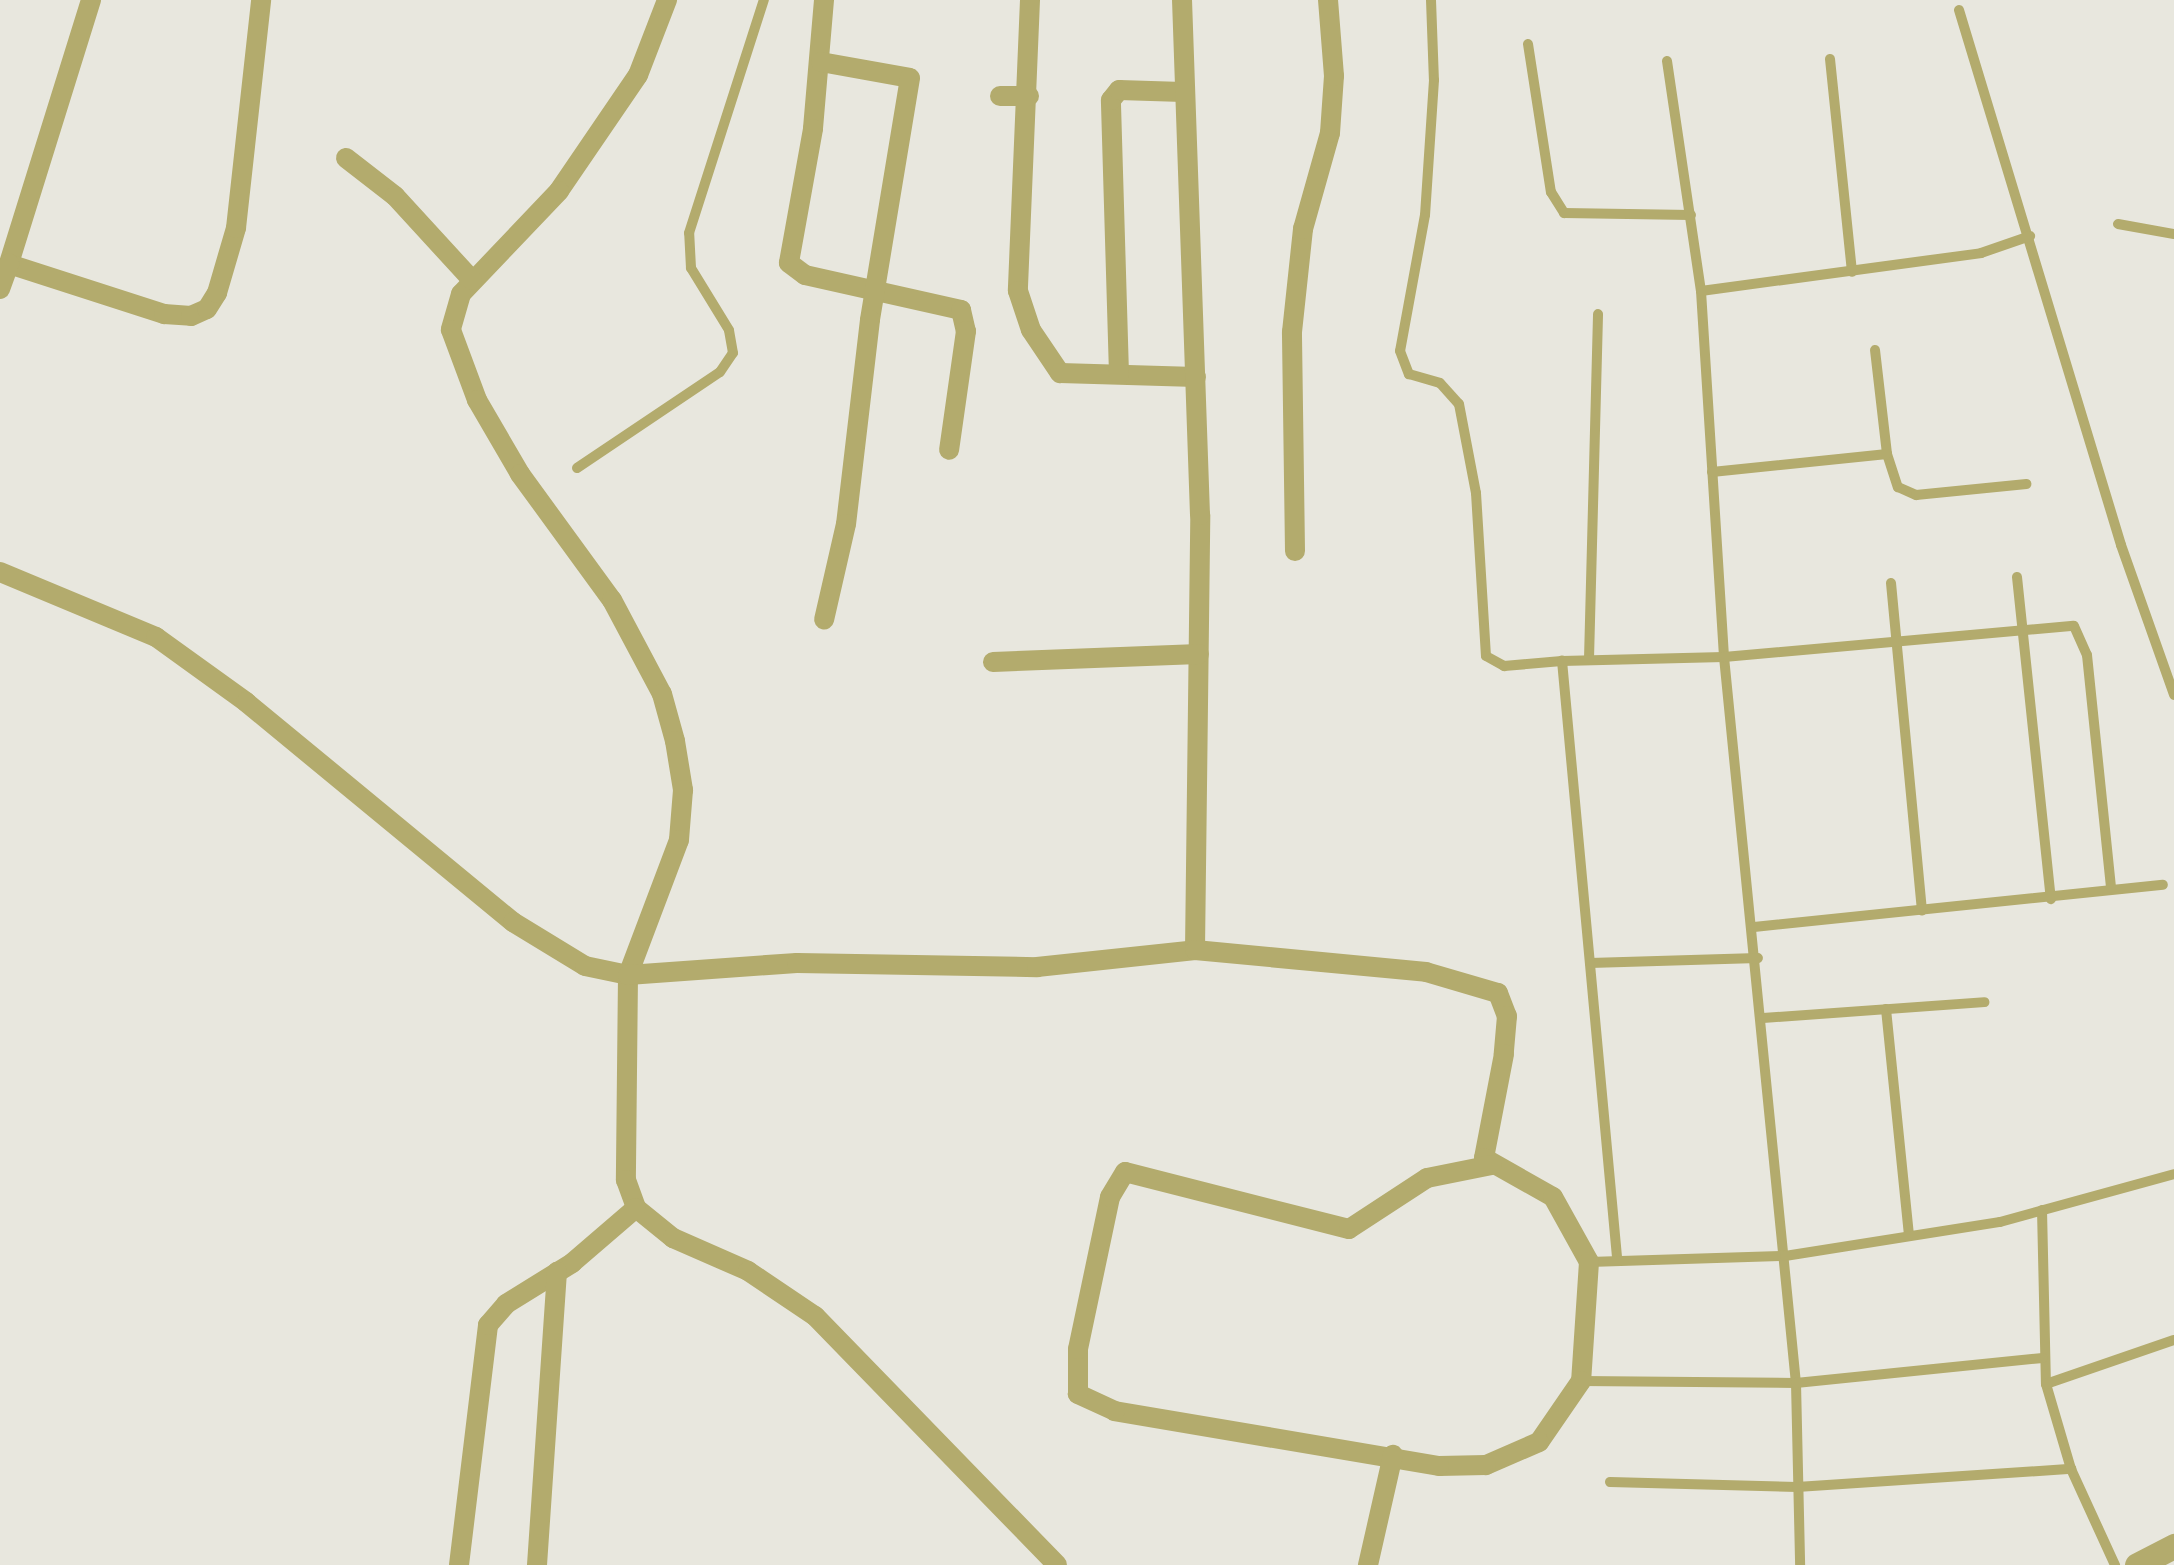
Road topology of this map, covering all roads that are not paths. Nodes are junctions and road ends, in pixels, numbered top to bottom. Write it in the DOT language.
graph roads {
  1 [pos="91,0"];
  2 [pos="261,0"];
  3 [pos="667,0"];
  4 [pos="764,0"];
  5 [pos="824,0"];
  6 [pos="1030,0"];
  7 [pos="1182,0"];
  8 [pos="1328,0"];
  9 [pos="1431,0"];
  10 [pos="1959,10"];
  11 [pos="1528,44"];
  12 [pos="1830,59"];
  13 [pos="1667,61"];
  14 [pos="821,62"];
  15 [pos="1183,92"];
  16 [pos="1000,96"];
  17 [pos="1029,96"];
  18 [pos="346,158"];
  19 [pos="1691,215"];
  20 [pos="2118,224"];
  21 [pos="2174,234"];
  22 [pos="2030,236"];
  23 [pos="8,264"];
  24 [pos="1852,272"];
  25 [pos="472,280"];
  26 [pos="0,289"];
  27 [pos="1701,292"];
  28 [pos="879,293"];
  29 [pos="1598,314"];
  30 [pos="1874,350"];
  31 [pos="1119,374"];
  32 [pos="1196,377"];
  33 [pos="949,450"];
  34 [pos="1886,454"];
  35 [pos="577,468"];
  36 [pos="1712,472"];
  37 [pos="2026,484"];
  38 [pos="1295,551"];
  39 [pos="0,572"];
  40 [pos="2017,577"];
  41 [pos="1891,583"];
  42 [pos="824,620"];
  43 [pos="2022,627"];
  44 [pos="1898,640"];
  45 [pos="1199,654"];
  46 [pos="1724,657"];
  47 [pos="1589,659"];
  48 [pos="1562,661"];
  49 [pos="993,662"];
  50 [pos="2174,695"];
  51 [pos="2162,885"];
  52 [pos="2110,888"];
  53 [pos="2050,899"];
  54 [pos="1922,911"];
  55 [pos="1754,927"];
  56 [pos="1195,950"];
  57 [pos="1758,958"];
  58 [pos="1590,963"];
  59 [pos="628,975"];
  60 [pos="1984,1002"];
  61 [pos="1886,1009"];
  62 [pos="1763,1018"];
  63 [pos="1492,1166"];
  64 [pos="2174,1174"];
  65 [pos="636,1208"];
  66 [pos="2042,1210"];
  67 [pos="1909,1236"];
  68 [pos="1785,1256"];
  69 [pos="1617,1258"];
  70 [pos="1589,1262"];
  71 [pos="557,1272"];
  72 [pos="2174,1340"];
  73 [pos="2043,1358"];
  74 [pos="1581,1381"];
  75 [pos="1796,1383"];
  76 [pos="2046,1384"];
  77 [pos="1393,1455"];
  78 [pos="2071,1469"];
  79 [pos="1610,1482"];
  80 [pos="1796,1487"];
  81 [pos="2174,1546"];
  82 [pos="459,1565"];
  83 [pos="538,1565"];
  84 [pos="1057,1565"];
  85 [pos="1368,1565"];
  86 [pos="1800,1565"];
  87 [pos="2116,1565"];
  88 [pos="2137,1565"];
  1 -- 23 [label="street"];
  2 -- 23 [label="street"];
  3 -- 25 [label="street"];
  4 -- 35 [label="lane"];
  5 -- 14 [label="street"];
  6 -- 17 [label="street"];
  7 -- 15 [label="street"];
  8 -- 38 [label="street"];
  9 -- 48 [label="lane"];
  10 -- 22 [label="lane"];
  11 -- 19 [label="lane"];
  12 -- 24 [label="lane"];
  13 -- 19 [label="lane"];
  14 -- 28 [label="street"];
  14 -- 28 [label="street"];
  15 -- 31 [label="street"];
  15 -- 32 [label="street"];
  16 -- 17 [label="street"];
  17 -- 31 [label="street"];
  18 -- 25 [label="street"];
  19 -- 27 [label="lane"];
  20 -- 21 [label="lane"];
  22 -- 24 [label="lane"];
  22 -- 50 [label="lane"];
  23 -- 26 [label="street"];
  24 -- 27 [label="lane"];
  25 -- 59 [label="street"];
  27 -- 36 [label="lane"];
  28 -- 33 [label="street"];
  28 -- 42 [label="street"];
  29 -- 47 [label="lane"];
  30 -- 34 [label="lane"];
  31 -- 32 [label="street"];
  32 -- 45 [label="street"];
  34 -- 36 [label="lane"];
  34 -- 37 [label="lane"];
  36 -- 46 [label="lane"];
  39 -- 59 [label="street"];
  40 -- 43 [label="lane"];
  41 -- 44 [label="lane"];
  43 -- 44 [label="lane"];
  43 -- 52 [label="lane"];
  43 -- 53 [label="lane"];
  44 -- 46 [label="lane"];
  44 -- 54 [label="lane"];
  45 -- 49 [label="street"];
  45 -- 56 [label="street"];
  46 -- 47 [label="lane"];
  46 -- 55 [label="lane"];
  47 -- 48 [label="lane"];
  48 -- 58 [label="lane"];
  51 -- 52 [label="lane"];
  52 -- 53 [label="lane"];
  53 -- 54 [label="lane"];
  54 -- 55 [label="lane"];
  55 -- 57 [label="lane"];
  56 -- 59 [label="street"];
  56 -- 63 [label="street"];
  57 -- 58 [label="lane"];
  57 -- 62 [label="lane"];
  58 -- 69 [label="lane"];
  59 -- 65 [label="street"];
  60 -- 61 [label="lane"];
  61 -- 62 [label="lane"];
  61 -- 67 [label="lane"];
  62 -- 68 [label="lane"];
  63 -- 70 [label="street"];
  63 -- 77 [label="street"];
  64 -- 66 [label="lane"];
  65 -- 71 [label="street"];
  65 -- 84 [label="street"];
  66 -- 67 [label="lane"];
  66 -- 73 [label="lane"];
  67 -- 68 [label="lane"];
  68 -- 69 [label="lane"];
  68 -- 75 [label="lane"];
  69 -- 70 [label="lane"];
  70 -- 74 [label="street"];
  71 -- 82 [label="street"];
  71 -- 83 [label="street"];
  72 -- 76 [label="lane"];
  73 -- 75 [label="lane"];
  73 -- 76 [label="lane"];
  74 -- 75 [label="lane"];
  74 -- 77 [label="street"];
  75 -- 80 [label="lane"];
  76 -- 78 [label="lane"];
  77 -- 85 [label="street"];
  78 -- 80 [label="lane"];
  78 -- 87 [label="lane"];
  79 -- 80 [label="lane"];
  80 -- 86 [label="lane"];
  81 -- 88 [label="street"];
}
